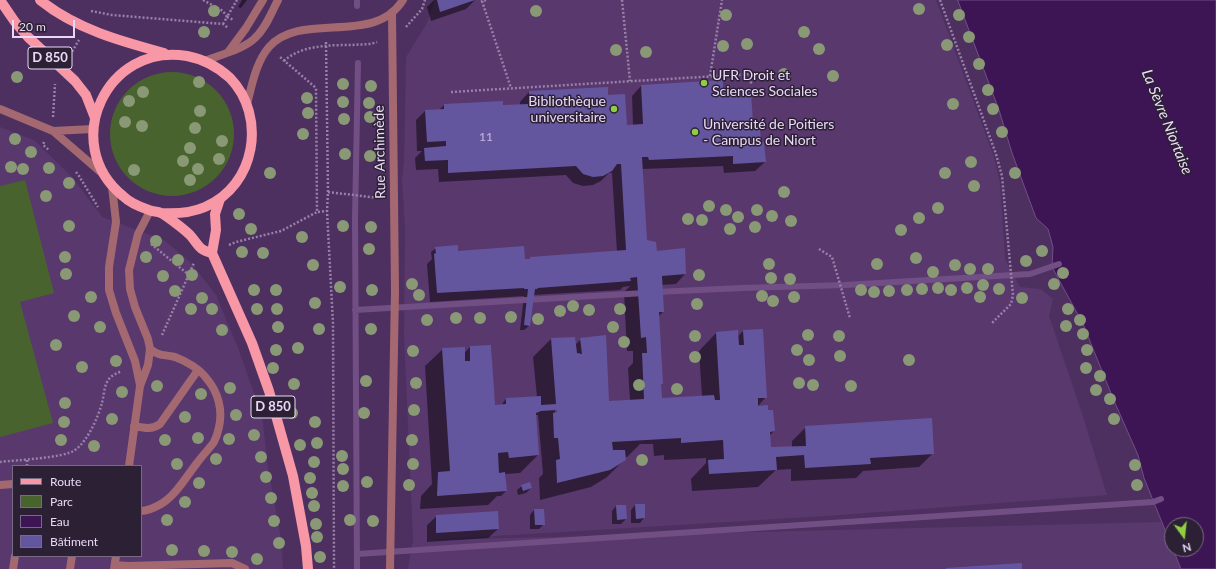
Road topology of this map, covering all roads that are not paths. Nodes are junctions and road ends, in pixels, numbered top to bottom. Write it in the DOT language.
graph roads {
  1 [pos="0,0"];
  2 [pos="40,0"];
  3 [pos="263,0"];
  4 [pos="278,0"];
  5 [pos="403,0"];
  6 [pos="392,13"];
  7 [pos="229,51"];
  8 [pos="168,54"];
  9 [pos="204,61"];
  10 [pos="247,104"];
  11 [pos="0,109"];
  12 [pos="94,118"];
  13 [pos="93,129"];
  14 [pos="53,131"];
  15 [pos="104,175"];
  16 [pos="112,186"];
  17 [pos="220,199"];
  18 [pos="150,211"];
  19 [pos="161,213"];
  20 [pos="212,253"];
  21 [pos="150,349"];
  22 [pos="198,370"];
  23 [pos="140,386"];
  24 [pos="134,426"];
  25 [pos="129,465"];
  26 [pos="12,484"];
  27 [pos="0,485"];
  28 [pos="142,511"];
  29 [pos="15,557"];
  30 [pos="72,557"];
  31 [pos="116,557"];
  32 [pos="115,567"];
  33 [pos="13,569"];
  34 [pos="70,569"];
  35 [pos="245,569"];
  36 [pos="308,569"];
  37 [pos="390,569"];
  1 -- 12 [label="main road, D 850"];
  2 -- 8 [label="main road"];
  3 -- 7 [label="street"];
  4 -- 7 [label="street"];
  5 -- 6 [label="street"];
  6 -- 10 [label="street"];
  6 -- 37 [label="street, Rue Archimède"];
  7 -- 9 [label="street"];
  8 -- 9 [label="main road"];
  8 -- 12 [label="main road"];
  9 -- 10 [label="main road"];
  10 -- 17 [label="main road"];
  11 -- 14 [label="street"];
  12 -- 13 [label="main road"];
  13 -- 14 [label="street"];
  13 -- 15 [label="main road"];
  14 -- 15 [label="street"];
  15 -- 16 [label="main road"];
  16 -- 18 [label="main road"];
  16 -- 23 [label="street"];
  17 -- 19 [label="main road"];
  17 -- 20 [label="main road"];
  18 -- 19 [label="main road"];
  18 -- 21 [label="street"];
  19 -- 20 [label="main road"];
  20 -- 36 [label="main road, D 850"];
  21 -- 22 [label="street"];
  21 -- 23 [label="street"];
  22 -- 24 [label="street"];
  22 -- 28 [label="street"];
  23 -- 24 [label="street"];
  24 -- 25 [label="street"];
  26 -- 27 [label="street"];
  29 -- 33 [label="street"];
  30 -- 34 [label="street"];
  31 -- 32 [label="street"];
  32 -- 35 [label="street"];
}
